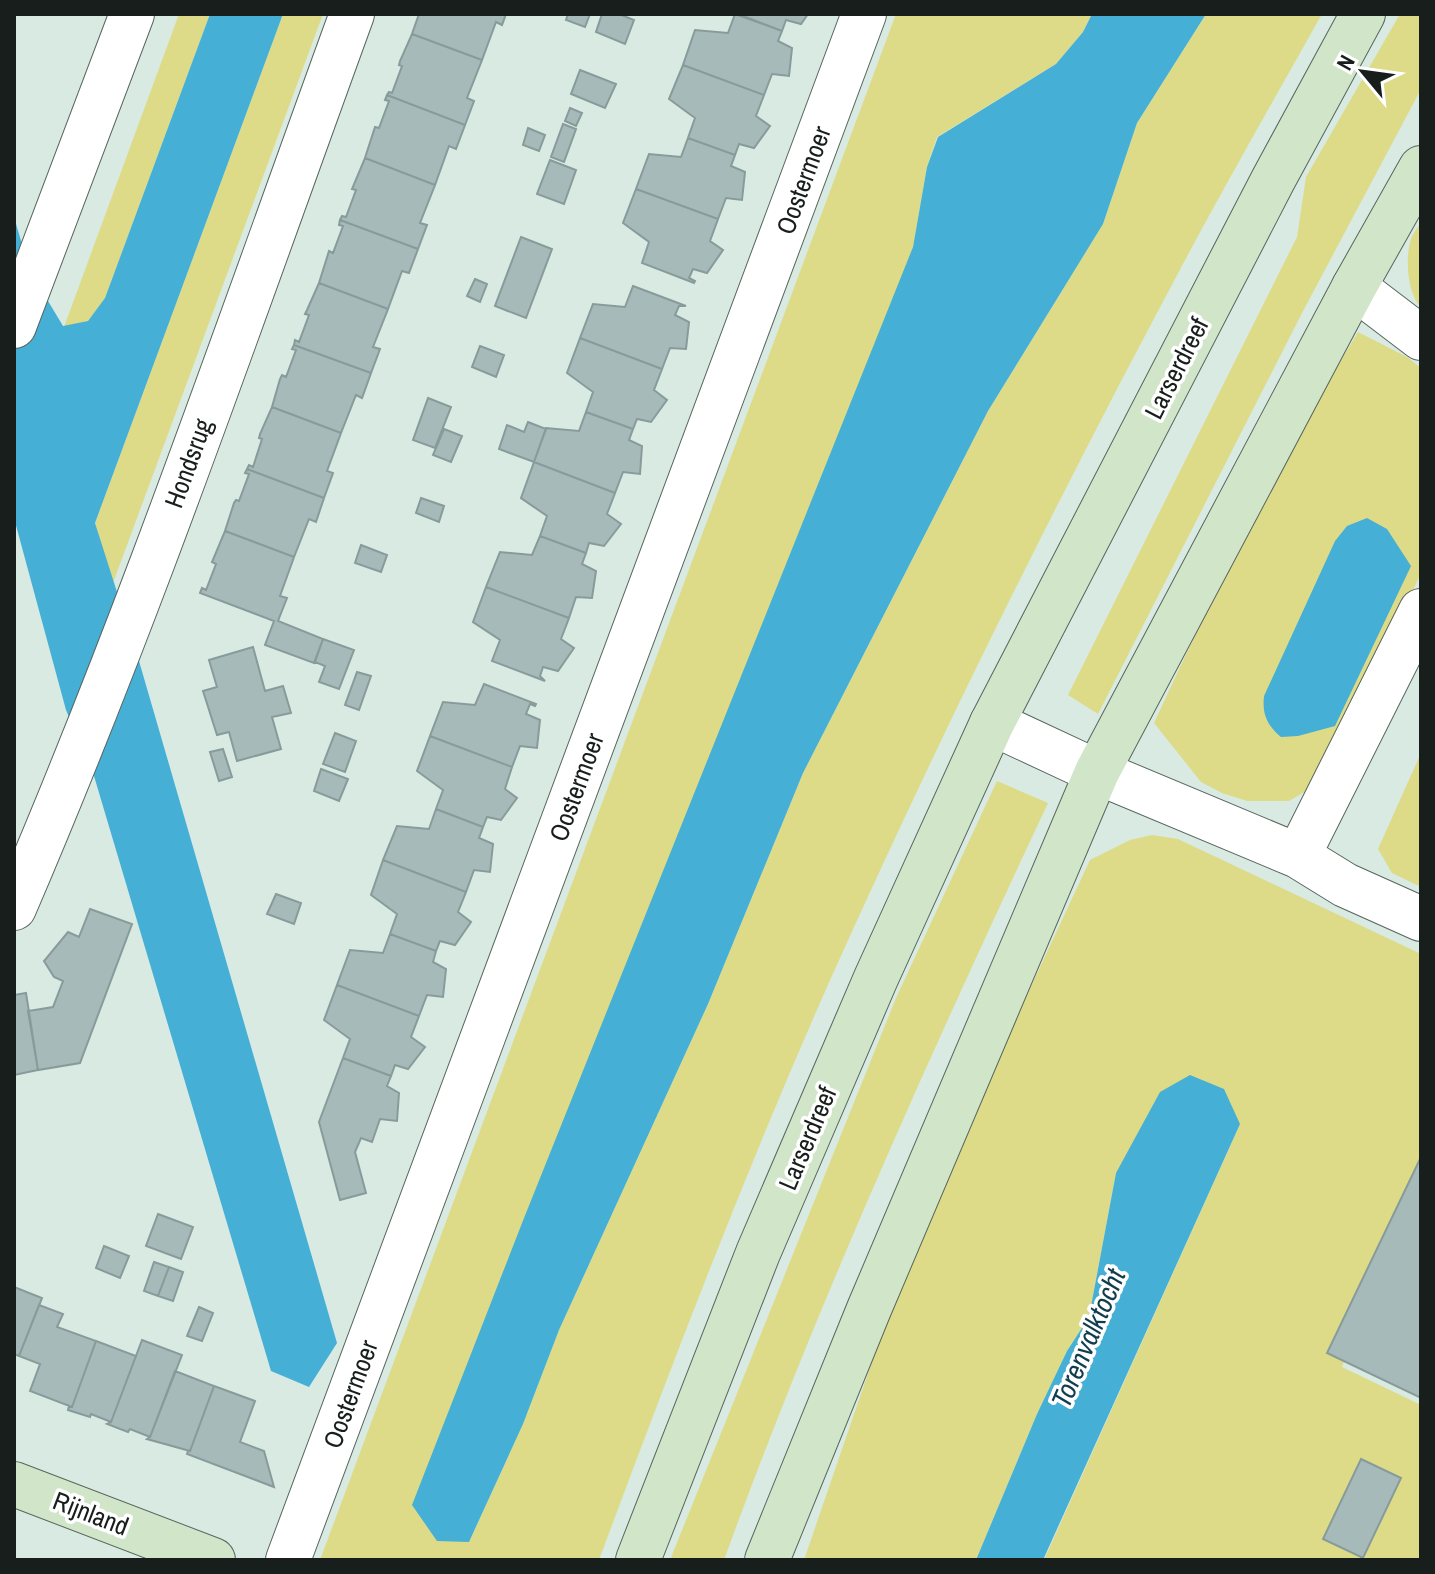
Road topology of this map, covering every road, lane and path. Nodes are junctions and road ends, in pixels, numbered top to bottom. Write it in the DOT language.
graph roads {
  1 [pos="132,14"];
  2 [pos="352,14"];
  3 [pos="864,14"];
  4 [pos="1363,14"];
  5 [pos="1421,168"];
  6 [pos="1354,287"];
  7 [pos="14,326"];
  8 [pos="1421,338"];
  9 [pos="1421,611"];
  10 [pos="992,723"];
  11 [pos="1097,772"];
  12 [pos="1298,856"];
  13 [pos="14,908"];
  14 [pos="1421,919"];
  15 [pos="14,1484"];
  16 [pos="213,1560"];
  17 [pos="288,1560"];
  18 [pos="638,1560"];
  19 [pos="767,1560"];
  1 -- 7 [label="street"];
  2 -- 13 [label="street, Hondsrug"];
  3 -- 17 [label="street, Oostermoer"];
  4 -- 10 [label="main road, Larserdreef"];
  5 -- 6 [label="main road"];
  6 -- 8 [label="street"];
  6 -- 11 [label="main road"];
  9 -- 12 [label="street"];
  10 -- 11 [label="street"];
  10 -- 18 [label="main road, Larserdreef"];
  11 -- 12 [label="street"];
  11 -- 19 [label="main road"];
  12 -- 14 [label="street"];
  15 -- 16 [label="main road, Rijnland"];
}
